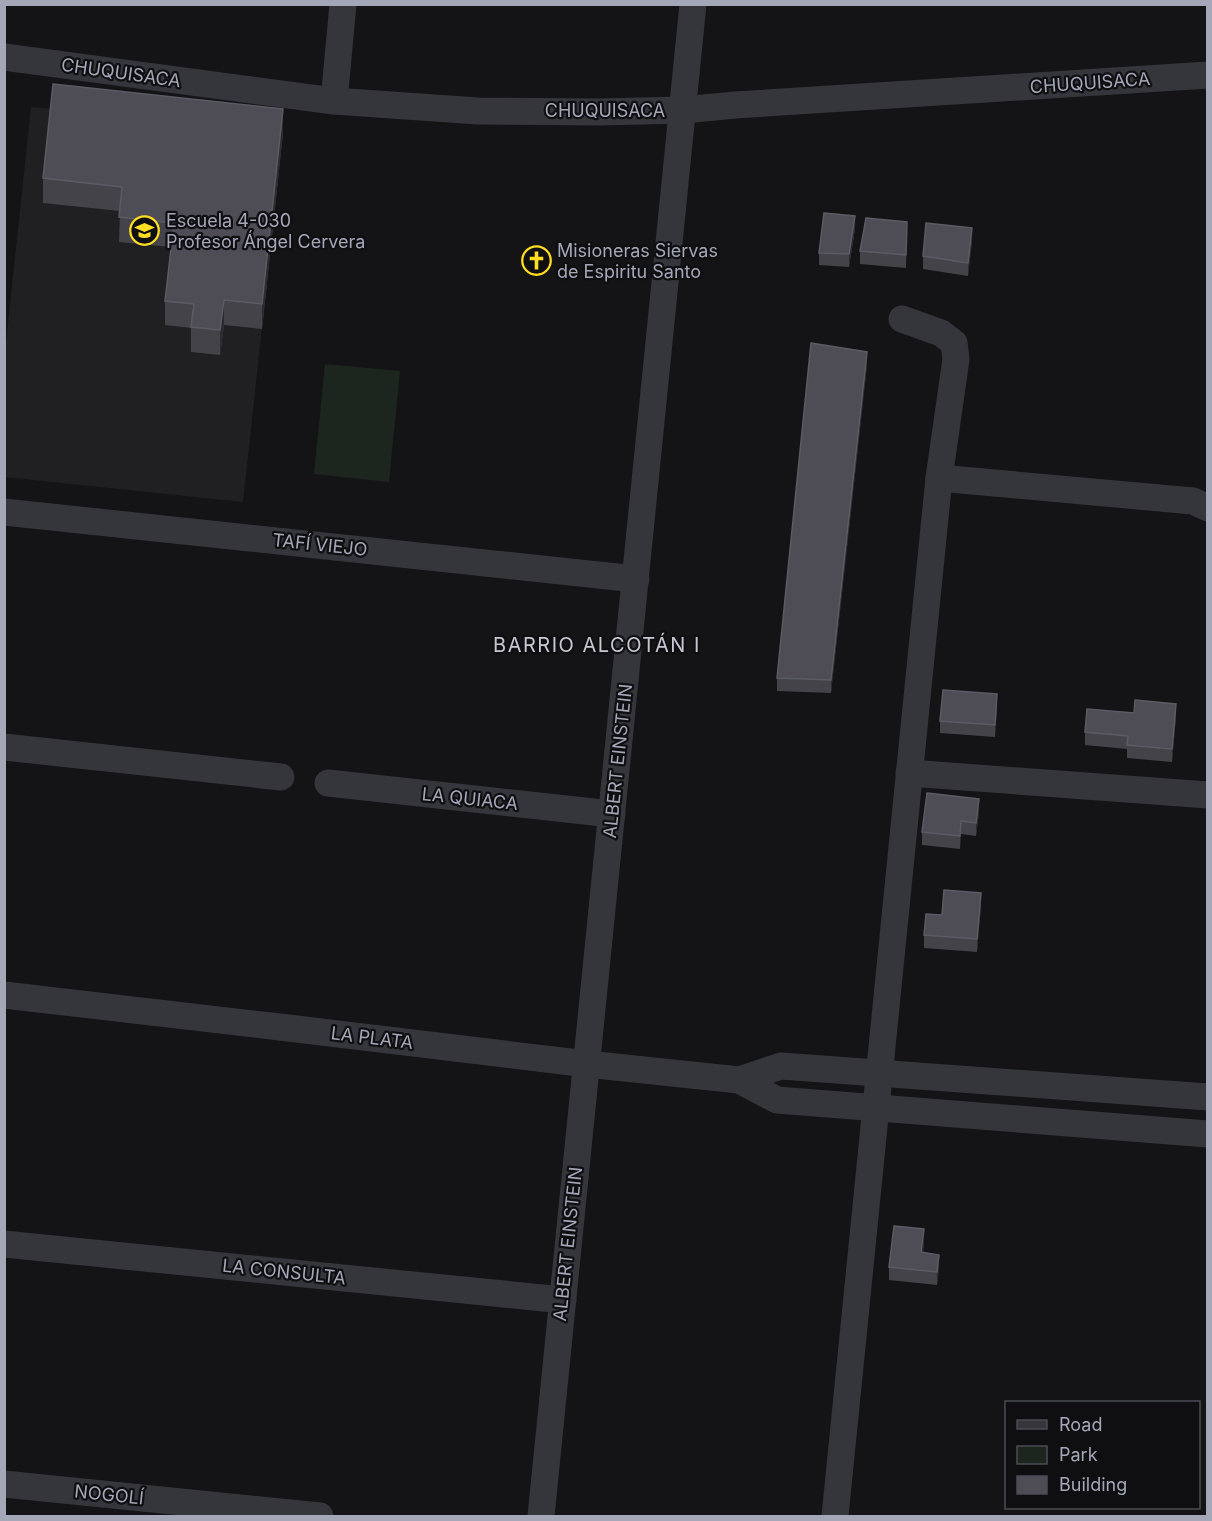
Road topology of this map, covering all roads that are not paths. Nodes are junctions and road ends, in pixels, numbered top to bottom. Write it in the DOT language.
graph roads {
  1 [pos="343,4"];
  2 [pos="693,4"];
  3 [pos="4,57"];
  4 [pos="1208,75"];
  5 [pos="334,101"];
  6 [pos="683,110"];
  7 [pos="902,319"];
  8 [pos="939,478"];
  9 [pos="1208,508"];
  10 [pos="4,512"];
  11 [pos="636,579"];
  12 [pos="4,747"];
  13 [pos="909,773"];
  14 [pos="281,777"];
  15 [pos="328,783"];
  16 [pos="1208,795"];
  17 [pos="612,814"];
  18 [pos="4,995"];
  19 [pos="587,1064"];
  20 [pos="879,1073"];
  21 [pos="739,1080"];
  22 [pos="1208,1096"];
  23 [pos="876,1108"];
  24 [pos="1208,1134"];
  25 [pos="4,1244"];
  26 [pos="562,1300"];
  27 [pos="4,1484"];
  28 [pos="320,1516"];
  29 [pos="541,1516"];
  30 [pos="835,1516"];
  1 -- 5 [label="street"];
  2 -- 6 [label="street, ALBERT EINSTEIN"];
  3 -- 5 [label="street, CHUQUISACA"];
  4 -- 6 [label="street, CHUQUISACA"];
  5 -- 6 [label="street, CHUQUISACA"];
  6 -- 11 [label="street, ALBERT EINSTEIN"];
  7 -- 8 [label="street"];
  8 -- 9 [label="street"];
  8 -- 13 [label="street"];
  10 -- 11 [label="street, TAFÍ VIEJO"];
  11 -- 17 [label="street, ALBERT EINSTEIN"];
  12 -- 14 [label="street"];
  13 -- 16 [label="street"];
  13 -- 20 [label="street"];
  15 -- 17 [label="street, LA QUIACA"];
  17 -- 19 [label="street, ALBERT EINSTEIN"];
  18 -- 19 [label="street, LA PLATA"];
  19 -- 21 [label="street, LA PLATA"];
  19 -- 26 [label="street, ALBERT EINSTEIN"];
  20 -- 21 [label="street"];
  20 -- 22 [label="street"];
  20 -- 23 [label="street"];
  21 -- 23 [label="street"];
  23 -- 24 [label="street"];
  23 -- 30 [label="street"];
  25 -- 26 [label="street, LA CONSULTA"];
  26 -- 29 [label="street, ALBERT EINSTEIN"];
  27 -- 28 [label="street, NOGOLÍ"];
}
